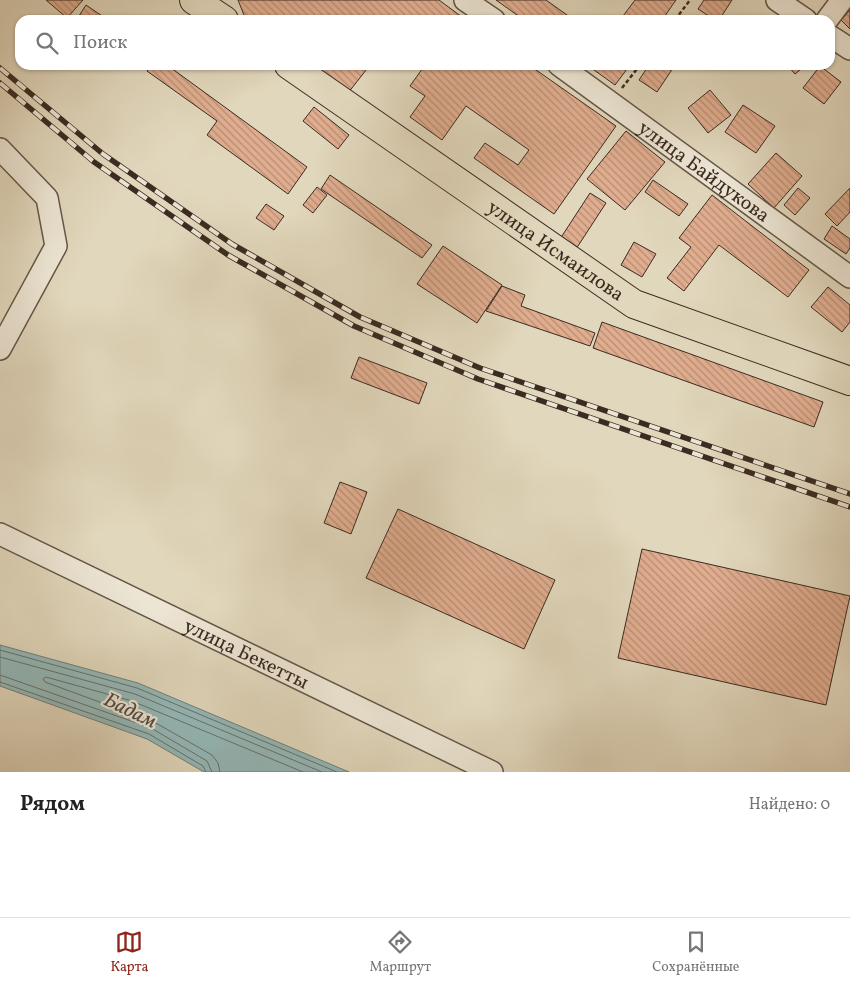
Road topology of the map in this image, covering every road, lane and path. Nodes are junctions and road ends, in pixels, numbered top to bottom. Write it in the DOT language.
graph roads {
  1 [pos="465,0"];
  2 [pos="690,0"];
  3 [pos="777,0"];
  4 [pos="842,0"];
  5 [pos="487,15"];
  6 [pos="679,15"];
  7 [pos="799,15"];
  8 [pos="831,15"];
  9 [pos="835,39"];
  10 [pos="850,49"];
  11 [pos="296,70"];
  12 [pos="566,70"];
  13 [pos="636,70"];
  14 [pos="611,101"];
  15 [pos="0,149"];
  16 [pos="850,277"];
  17 [pos="0,350"];
  18 [pos="850,381"];
  19 [pos="0,534"];
  20 [pos="492,772"];
  1 -- 5 [label="street"];
  2 -- 6 [label="path"];
  3 -- 7 [label="street"];
  4 -- 8 [label="street"];
  9 -- 10 [label="street"];
  11 -- 18 [label="main road, улица Исмаилова"];
  12 -- 14 [label="street, улица Байдукова"];
  13 -- 14 [label="path"];
  14 -- 16 [label="street, улица Байдукова"];
  15 -- 17 [label="street"];
  19 -- 20 [label="street, улица Бекетты"];
}
